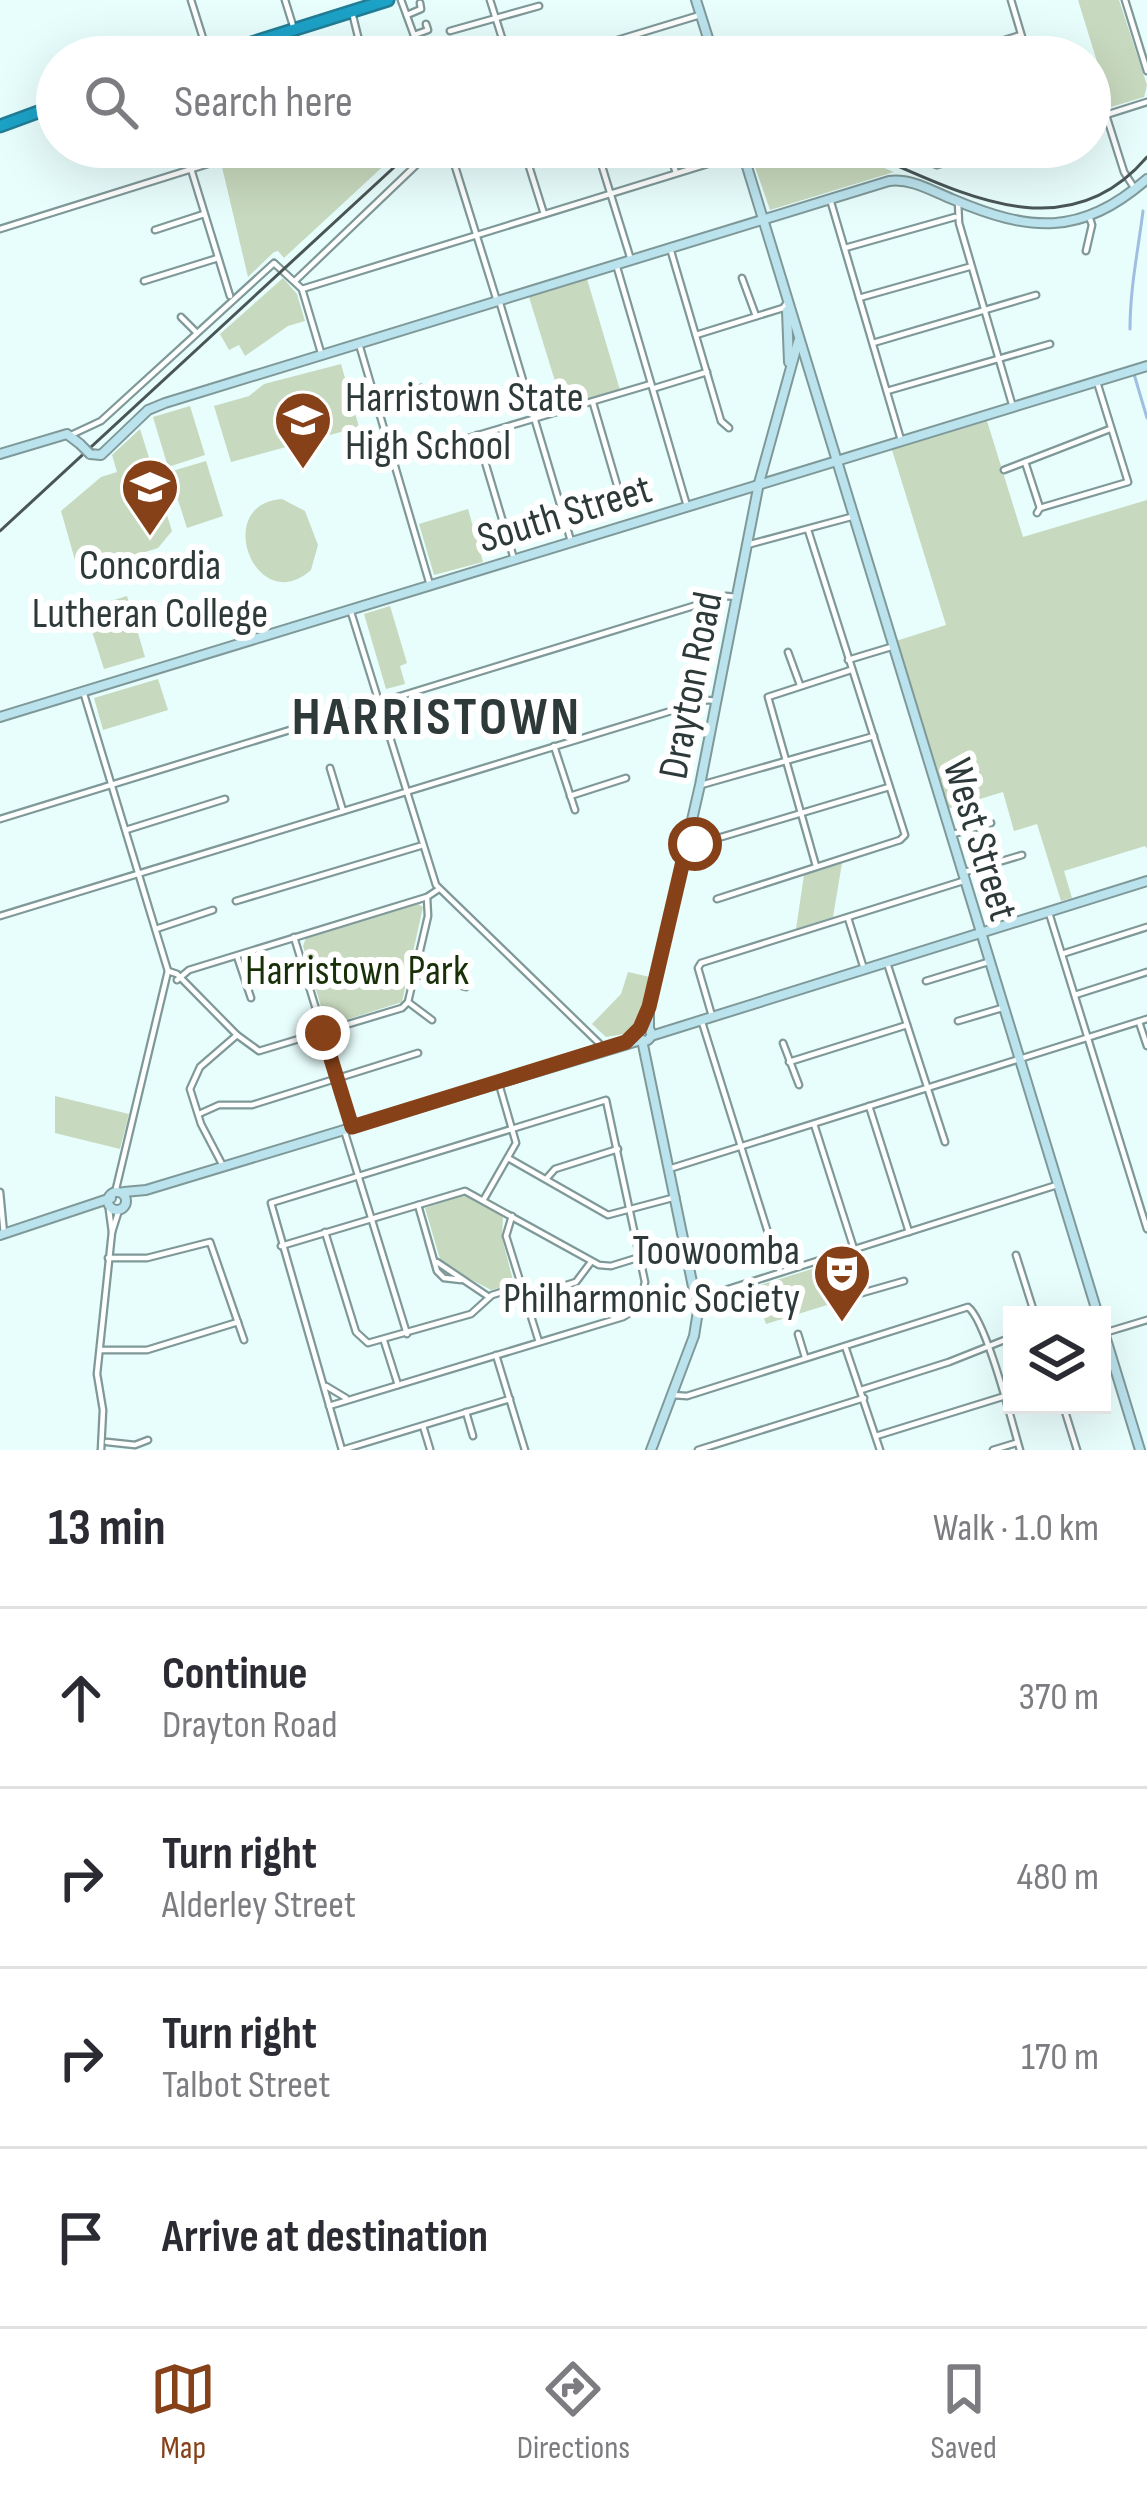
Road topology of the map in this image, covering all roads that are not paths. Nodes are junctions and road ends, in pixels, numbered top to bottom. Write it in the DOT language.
graph roads {
  1 [pos="201,0"];
  2 [pos="285,0"];
  3 [pos="368,0"];
  4 [pos="388,0"];
  5 [pos="401,0"];
  6 [pos="490,0"];
  7 [pos="696,0"];
  8 [pos="1011,0"];
  9 [pos="1125,0"];
  10 [pos="191,1"];
  11 [pos="420,3"];
  12 [pos="539,6"];
  13 [pos="352,11"];
  14 [pos="407,15"];
  15 [pos="700,15"];
  16 [pos="495,17"];
  17 [pos="426,24"];
  18 [pos="294,27"];
  19 [pos="450,32"];
  20 [pos="414,34"];
  21 [pos="1022,35"];
  22 [pos="201,36"];
  23 [pos="270,36"];
  24 [pos="358,36"];
  25 [pos="501,36"];
  26 [pos="631,36"];
  27 [pos="707,36"];
  28 [pos="1019,36"];
  29 [pos="1147,71"];
  30 [pos="1146,103"];
  31 [pos="36,109"];
  32 [pos="1111,114"];
  33 [pos="0,122"];
  34 [pos="1111,131"];
  35 [pos="197,168"];
  36 [pos="413,168"];
  37 [pos="455,168"];
  38 [pos="530,168"];
  39 [pos="602,168"];
  40 [pos="674,168"];
  41 [pos="690,168"];
  42 [pos="748,168"];
  43 [pos="191,170"];
  44 [pos="676,173"];
  45 [pos="1147,178"];
  46 [pos="1135,189"];
  47 [pos="610,194"];
  48 [pos="830,199"];
  49 [pos="958,202"];
  50 [pos="205,214"];
  51 [pos="544,214"];
  52 [pos="957,216"];
  53 [pos="1089,216"];
  54 [pos="764,219"];
  55 [pos="0,229"];
  56 [pos="154,230"];
  57 [pos="476,235"];
  58 [pos="670,248"];
  59 [pos="845,248"];
  60 [pos="1086,251"];
  61 [pos="218,258"];
  62 [pos="631,260"];
  63 [pos="616,264"];
  64 [pos="971,266"];
  65 [pos="742,278"];
  66 [pos="296,280"];
  67 [pos="144,281"];
  68 [pos="302,290"];
  69 [pos="1036,296"];
  70 [pos="860,298"];
  71 [pos="231,299"];
  72 [pos="498,301"];
  73 [pos="787,310"];
  74 [pos="985,311"];
  75 [pos="756,316"];
  76 [pos="181,317"];
  77 [pos="196,332"];
  78 [pos="696,335"];
  79 [pos="873,343"];
  80 [pos="359,344"];
  81 [pos="1050,344"];
  82 [pos="797,349"];
  83 [pos="322,356"];
  84 [pos="999,358"];
  85 [pos="1138,370"];
  86 [pos="706,372"];
  87 [pos="787,375"];
  88 [pos="811,380"];
  89 [pos="1097,382"];
  90 [pos="652,387"];
  91 [pos="421,388"];
  92 [pos="887,391"];
  93 [pos="376,402"];
  94 [pos="592,403"];
  95 [pos="1013,407"];
  96 [pos="535,421"];
  97 [pos="729,428"];
  98 [pos="1111,428"];
  99 [pos="71,435"];
  100 [pos="477,435"];
  101 [pos="901,440"];
  102 [pos="0,454"];
  103 [pos="394,460"];
  104 [pos="834,461"];
  105 [pos="1025,462"];
  106 [pos="1004,470"];
  107 [pos="759,483"];
  108 [pos="617,485"];
  109 [pos="687,506"];
  110 [pos="852,516"];
  111 [pos="808,530"];
  112 [pos="571,541"];
  113 [pos="747,545"];
  114 [pos="514,559"];
  115 [pos="430,585"];
  116 [pos="737,597"];
  117 [pos="350,609"];
  118 [pos="891,646"];
  119 [pos="788,652"];
  120 [pos="848,660"];
  121 [pos="851,670"];
  122 [pos="800,685"];
  123 [pos="83,692"];
  124 [pos="717,701"];
  125 [pos="379,703"];
  126 [pos="0,717"];
  127 [pos="874,736"];
  128 [pos="554,746"];
  129 [pos="785,762"];
  130 [pos="330,769"];
  131 [pos="626,778"];
  132 [pos="112,785"];
  133 [pos="700,785"];
  134 [pos="889,787"];
  135 [pos="406,792"];
  136 [pos="570,796"];
  137 [pos="225,800"];
  138 [pos="343,811"];
  139 [pos="574,811"];
  140 [pos="800,812"];
  141 [pos="0,819"];
  142 [pos="991,823"];
  143 [pos="125,830"];
  144 [pos="949,836"];
  145 [pos="687,844"];
  146 [pos="422,845"];
  147 [pos="1022,855"];
  148 [pos="816,866"];
  149 [pos="139,874"];
  150 [pos="962,877"];
  151 [pos="1147,881"];
  152 [pos="438,887"];
  153 [pos="427,896"];
  154 [pos="717,898"];
  155 [pos="236,901"];
  156 [pos="213,910"];
  157 [pos="1048,912"];
  158 [pos="0,916"];
  159 [pos="848,918"];
  160 [pos="1147,927"];
  161 [pos="156,929"];
  162 [pos="979,933"];
  163 [pos="294,938"];
  164 [pos="1062,954"];
  165 [pos="236,956"];
  166 [pos="887,962"];
  167 [pos="988,962"];
  168 [pos="863,969"];
  169 [pos="168,970"];
  170 [pos="1147,972"];
  171 [pos="415,974"];
  172 [pos="166,979"];
  173 [pos="180,981"];
  174 [pos="926,981"];
  175 [pos="466,987"];
  176 [pos="1075,995"];
  177 [pos="251,998"];
  178 [pos="408,1003"];
  179 [pos="1002,1007"];
  180 [pos="712,1016"];
  181 [pos="701,1019"];
  182 [pos="432,1020"];
  183 [pos="958,1021"];
  184 [pos="1143,1021"];
  185 [pos="907,1025"];
  186 [pos="323,1033"];
  187 [pos="645,1034"];
  188 [pos="237,1035"];
  189 [pos="1088,1038"];
  190 [pos="783,1043"];
  191 [pos="1147,1046"];
  192 [pos="605,1049"];
  193 [pos="418,1053"];
  194 [pos="1018,1059"];
  195 [pos="789,1063"];
  196 [pos="337,1079"];
  197 [pos="498,1082"];
  198 [pos="799,1085"];
  199 [pos="927,1088"];
  200 [pos="869,1106"];
  201 [pos="200,1114"];
  202 [pos="814,1124"];
  203 [pos="512,1126"];
  204 [pos="348,1128"];
  205 [pos="945,1142"];
  206 [pos="741,1147"];
  207 [pos="618,1149"];
  208 [pos="508,1159"];
  209 [pos="224,1166"];
  210 [pos="670,1169"];
  211 [pos="358,1174"];
  212 [pos="546,1180"];
  213 [pos="1058,1185"];
  214 [pos="0,1192"];
  215 [pos="676,1197"];
  216 [pos="484,1199"];
  217 [pos="117,1201"];
  218 [pos="418,1204"];
  219 [pos="631,1211"];
  220 [pos="512,1215"];
  221 [pos="372,1218"];
  222 [pos="1147,1228"];
  223 [pos="325,1232"];
  224 [pos="909,1232"];
  225 [pos="2,1234"];
  226 [pos="307,1238"];
  227 [pos="281,1246"];
  228 [pos="854,1250"];
  229 [pos="331,1252"];
  230 [pos="1016,1255"];
  231 [pos="640,1257"];
  232 [pos="831,1257"];
  233 [pos="109,1258"];
  234 [pos="592,1261"];
  235 [pos="780,1273"];
  236 [pos="904,1281"];
  237 [pos="521,1286"];
  238 [pos="489,1298"];
  239 [pos="525,1298"];
  240 [pos="697,1300"];
  241 [pos="1032,1306"];
  242 [pos="1094,1306"];
  243 [pos="1147,1320"];
  244 [pos="238,1322"];
  245 [pos="1111,1328"];
  246 [pos="407,1334"];
  247 [pos="798,1334"];
  248 [pos="244,1340"];
  249 [pos="1003,1340"];
  250 [pos="384,1341"];
  251 [pos="539,1342"];
  252 [pos="987,1346"];
  253 [pos="846,1349"];
  254 [pos="101,1350"];
  255 [pos="496,1355"];
  256 [pos="1111,1356"];
  257 [pos="806,1359"];
  258 [pos="322,1381"];
  259 [pos="398,1385"];
  260 [pos="861,1390"];
  261 [pos="1003,1393"];
  262 [pos="672,1395"];
  263 [pos="1003,1396"];
  264 [pos="357,1398"];
  265 [pos="864,1398"];
  266 [pos="510,1399"];
  267 [pos="329,1406"];
  268 [pos="466,1412"];
  269 [pos="1009,1414"];
  270 [pos="1066,1414"];
  271 [pos="423,1425"];
  272 [pos="473,1436"];
  273 [pos="876,1436"];
  274 [pos="148,1441"];
  275 [pos="103,1446"];
  276 [pos="1019,1446"];
  277 [pos="136,1447"];
  278 [pos="430,1449"];
  279 [pos="342,1450"];
  280 [pos="525,1450"];
  281 [pos="651,1450"];
  282 [pos="698,1450"];
  283 [pos="880,1450"];
  284 [pos="993,1450"];
  285 [pos="1077,1450"];
  286 [pos="1140,1450"];
  1 -- 10 [label="street"];
  2 -- 18 [label="street"];
  3 -- 18 [label="highway"];
  4 -- 13 [label="highway"];
  5 -- 14 [label="street"];
  6 -- 16 [label="street"];
  7 -- 15 [label="street"];
  8 -- 21 [label="street"];
  9 -- 29 [label="street"];
  10 -- 22 [label="street"];
  11 -- 14 [label="street"];
  12 -- 16 [label="street"];
  13 -- 18 [label="highway"];
  13 -- 24 [label="street"];
  14 -- 20 [label="street"];
  15 -- 26 [label="street"];
  15 -- 27 [label="street"];
  16 -- 19 [label="street"];
  16 -- 25 [label="street"];
  17 -- 20 [label="street"];
  18 -- 23 [label="highway"];
  21 -- 28 [label="street"];
  30 -- 32 [label="street"];
  31 -- 33 [label="highway"];
  34 -- 46 [label="street"];
  35 -- 43 [label="street"];
  36 -- 66 [label="street"];
  37 -- 57 [label="street"];
  38 -- 51 [label="street"];
  39 -- 47 [label="street"];
  40 -- 44 [label="street"];
  41 -- 44 [label="street"];
  42 -- 54 [label="street"];
  43 -- 50 [label="street"];
  43 -- 55 [label="street"];
  44 -- 47 [label="street"];
  45 -- 46 [label="street"];
  46 -- 53 [label="street"];
  47 -- 51 [label="street"];
  47 -- 62 [label="street"];
  48 -- 49 [label="street"];
  48 -- 54 [label="street"];
  48 -- 59 [label="street"];
  49 -- 52 [label="street"];
  49 -- 53 [label="street"];
  50 -- 56 [label="street"];
  50 -- 61 [label="street"];
  51 -- 57 [label="street"];
  52 -- 59 [label="street"];
  52 -- 64 [label="street"];
  53 -- 60 [label="street"];
  54 -- 58 [label="street"];
  54 -- 73 [label="street"];
  57 -- 68 [label="street"];
  57 -- 72 [label="street"];
  58 -- 62 [label="street"];
  58 -- 78 [label="street"];
  59 -- 70 [label="street"];
  61 -- 67 [label="street"];
  61 -- 71 [label="street"];
  62 -- 63 [label="street"];
  63 -- 72 [label="street"];
  63 -- 90 [label="street"];
  64 -- 70 [label="street"];
  64 -- 74 [label="street"];
  65 -- 75 [label="street"];
  66 -- 68 [label="street"];
  66 -- 71 [label="street"];
  68 -- 83 [label="street"];
  69 -- 74 [label="street"];
  70 -- 79 [label="street"];
  71 -- 77 [label="street"];
  72 -- 80 [label="street"];
  72 -- 96 [label="street"];
  73 -- 75 [label="street"];
  73 -- 82 [label="street"];
  73 -- 87 [label="street"];
  73 -- 88 [label="street"];
  74 -- 79 [label="street"];
  74 -- 84 [label="street"];
  75 -- 78 [label="street"];
  76 -- 77 [label="street"];
  77 -- 99 [label="street"];
  78 -- 86 [label="street"];
  79 -- 92 [label="street"];
  80 -- 83 [label="street"];
  80 -- 93 [label="street"];
  81 -- 84 [label="street"];
  82 -- 87 [label="street"];
  82 -- 88 [label="street"];
  83 -- 99 [label="street, bridge"];
  84 -- 92 [label="street"];
  84 -- 95 [label="street"];
  85 -- 89 [label="street, South Street"];
  86 -- 90 [label="street"];
  86 -- 97 [label="street"];
  87 -- 107 [label="street, Drayton Road"];
  88 -- 104 [label="street, West Street"];
  89 -- 95 [label="street, South Street"];
  89 -- 98 [label="street"];
  90 -- 94 [label="street"];
  90 -- 109 [label="street"];
  91 -- 93 [label="street"];
  92 -- 101 [label="street"];
  93 -- 103 [label="street"];
  94 -- 96 [label="street"];
  94 -- 108 [label="street"];
  95 -- 101 [label="street, South Street"];
  96 -- 100 [label="street"];
  96 -- 112 [label="street"];
  98 -- 105 [label="street"];
  98 -- 105 [label="street"];
  99 -- 102 [label="street"];
  100 -- 103 [label="street"];
  100 -- 114 [label="street"];
  101 -- 104 [label="street, South Street"];
  103 -- 115 [label="street"];
  104 -- 107 [label="street, South Street"];
  104 -- 110 [label="street, West Street"];
  105 -- 106 [label="street"];
  107 -- 109 [label="street, South Street"];
  107 -- 113 [label="street, Drayton Road"];
  109 -- 112 [label="street, South Street"];
  110 -- 111 [label="street"];
  110 -- 118 [label="street, West Street"];
  111 -- 113 [label="street"];
  111 -- 120 [label="street"];
  112 -- 114 [label="street, South Street"];
  113 -- 116 [label="street, Drayton Road"];
  114 -- 115 [label="street, South Street"];
  115 -- 117 [label="street, South Street"];
  116 -- 124 [label="street, Drayton Road"];
  116 -- 125 [label="street"];
  117 -- 123 [label="street, South Street"];
  117 -- 125 [label="street"];
  118 -- 120 [label="street"];
  118 -- 144 [label="street, West Street"];
  119 -- 122 [label="street"];
  120 -- 121 [label="street"];
  121 -- 122 [label="street"];
  121 -- 127 [label="street"];
  122 -- 129 [label="street"];
  123 -- 126 [label="street, South Street"];
  123 -- 132 [label="street"];
  124 -- 128 [label="street"];
  124 -- 133 [label="street, Drayton Road"];
  125 -- 132 [label="street"];
  125 -- 135 [label="street"];
  127 -- 129 [label="street"];
  127 -- 134 [label="street"];
  128 -- 135 [label="street"];
  128 -- 136 [label="street"];
  129 -- 133 [label="street"];
  129 -- 140 [label="street"];
  130 -- 138 [label="street"];
  131 -- 136 [label="street"];
  132 -- 141 [label="street"];
  132 -- 143 [label="street"];
  133 -- 145 [label="street, Drayton Road"];
  134 -- 140 [label="street"];
  134 -- 148 [label="street"];
  135 -- 138 [label="street"];
  135 -- 146 [label="street"];
  136 -- 139 [label="street"];
  137 -- 143 [label="street"];
  138 -- 149 [label="street"];
  140 -- 145 [label="street"];
  140 -- 148 [label="street"];
  142 -- 144 [label="street"];
  143 -- 149 [label="street"];
  144 -- 150 [label="street, West Street"];
  145 -- 187 [label="street, Drayton Road"];
  146 -- 152 [label="street"];
  146 -- 155 [label="street"];
  147 -- 150 [label="street"];
  148 -- 154 [label="street"];
  149 -- 158 [label="street"];
  149 -- 161 [label="street"];
  150 -- 159 [label="street"];
  150 -- 162 [label="street, West Street"];
  151 -- 157 [label="street"];
  152 -- 153 [label="street"];
  152 -- 192 [label="street"];
  153 -- 163 [label="street"];
  153 -- 171 [label="street"];
  156 -- 161 [label="street"];
  157 -- 162 [label="street"];
  157 -- 164 [label="street"];
  159 -- 168 [label="street"];
  159 -- 180 [label="street"];
  160 -- 164 [label="street"];
  161 -- 169 [label="street"];
  162 -- 166 [label="street"];
  162 -- 167 [label="street, West Street"];
  163 -- 165 [label="street"];
  163 -- 186 [label="street"];
  164 -- 176 [label="street"];
  165 -- 173 [label="street"];
  165 -- 177 [label="street"];
  166 -- 168 [label="street"];
  166 -- 185 [label="street"];
  167 -- 174 [label="street"];
  167 -- 179 [label="street, West Street"];
  168 -- 180 [label="street"];
  169 -- 172 [label="street"];
  169 -- 173 [label="street"];
  170 -- 176 [label="street"];
  171 -- 175 [label="street"];
  171 -- 178 [label="street"];
  172 -- 173 [label="street"];
  172 -- 217 [label="street"];
  173 -- 188 [label="street"];
  176 -- 189 [label="street"];
  178 -- 182 [label="street"];
  178 -- 186 [label="street"];
  179 -- 183 [label="street"];
  179 -- 194 [label="street, West Street"];
  180 -- 181 [label="street"];
  181 -- 187 [label="street"];
  181 -- 206 [label="street"];
  184 -- 189 [label="street"];
  184 -- 191 [label="street"];
  185 -- 195 [label="street"];
  185 -- 199 [label="street"];
  186 -- 188 [label="street"];
  186 -- 196 [label="street"];
  187 -- 192 [label="street"];
  187 -- 210 [label="street, Drayton Road"];
  188 -- 201 [label="street"];
  189 -- 194 [label="street"];
  189 -- 222 [label="street"];
  190 -- 195 [label="street"];
  192 -- 197 [label="street"];
  193 -- 196 [label="street"];
  194 -- 199 [label="street"];
  194 -- 213 [label="street, West Street"];
  195 -- 198 [label="street"];
  196 -- 201 [label="street"];
  196 -- 204 [label="street"];
  197 -- 203 [label="street"];
  197 -- 204 [label="street"];
  199 -- 200 [label="street"];
  199 -- 205 [label="street"];
  200 -- 202 [label="street"];
  200 -- 224 [label="street"];
  201 -- 209 [label="street"];
  202 -- 206 [label="street"];
  202 -- 228 [label="street"];
  203 -- 207 [label="street"];
  203 -- 208 [label="street"];
  203 -- 211 [label="street"];
  204 -- 209 [label="street"];
  204 -- 211 [label="street"];
  206 -- 210 [label="street"];
  206 -- 235 [label="street"];
  207 -- 212 [label="street"];
  207 -- 219 [label="street"];
  208 -- 212 [label="street"];
  208 -- 216 [label="street"];
  209 -- 217 [label="street"];
  210 -- 215 [label="street, Drayton Road"];
  211 -- 221 [label="street"];
  211 -- 227 [label="street"];
  212 -- 219 [label="street"];
  213 -- 224 [label="street"];
  213 -- 242 [label="street, West Street"];
  214 -- 225 [label="street"];
  215 -- 219 [label="street"];
  215 -- 240 [label="street, Drayton Road"];
  216 -- 218 [label="street"];
  216 -- 220 [label="street"];
  217 -- 225 [label="street"];
  217 -- 233 [label="street"];
  218 -- 221 [label="street"];
  218 -- 238 [label="street"];
  219 -- 231 [label="street"];
  220 -- 234 [label="street"];
  220 -- 237 [label="street"];
  221 -- 223 [label="street"];
  221 -- 246 [label="street"];
  223 -- 226 [label="street"];
  223 -- 229 [label="street"];
  224 -- 228 [label="street"];
  226 -- 227 [label="street"];
  226 -- 229 [label="street"];
  227 -- 258 [label="street"];
  228 -- 232 [label="street"];
  229 -- 250 [label="street"];
  230 -- 241 [label="street"];
  231 -- 234 [label="street"];
  231 -- 251 [label="street"];
  232 -- 235 [label="street"];
  232 -- 236 [label="street"];
  233 -- 244 [label="street"];
  233 -- 254 [label="street"];
  234 -- 239 [label="street"];
  235 -- 240 [label="street"];
  237 -- 238 [label="street"];
  237 -- 239 [label="street"];
  238 -- 246 [label="street"];
  239 -- 251 [label="street"];
  240 -- 262 [label="street, Drayton Road"];
  243 -- 245 [label="street"];
  244 -- 248 [label="street"];
  244 -- 254 [label="street"];
  246 -- 250 [label="street"];
  247 -- 257 [label="street"];
  249 -- 252 [label="street"];
  250 -- 259 [label="street"];
  251 -- 255 [label="street"];
  252 -- 253 [label="street"];
  252 -- 260 [label="street"];
  252 -- 261 [label="street"];
  253 -- 257 [label="street"];
  253 -- 260 [label="street"];
  254 -- 275 [label="street"];
  255 -- 259 [label="street"];
  255 -- 266 [label="street"];
  256 -- 286 [label="street"];
  257 -- 262 [label="street"];
  258 -- 264 [label="street"];
  258 -- 267 [label="street"];
  259 -- 264 [label="street"];
  260 -- 265 [label="street"];
  262 -- 281 [label="street, Drayton Road"];
  263 -- 273 [label="street"];
  264 -- 267 [label="street"];
  265 -- 273 [label="street"];
  265 -- 282 [label="street"];
  266 -- 268 [label="street"];
  266 -- 280 [label="street"];
  267 -- 279 [label="street"];
  268 -- 271 [label="street"];
  268 -- 272 [label="street"];
  269 -- 276 [label="street"];
  270 -- 285 [label="street"];
  271 -- 278 [label="street"];
  271 -- 279 [label="street"];
  273 -- 283 [label="street"];
  274 -- 277 [label="street"];
  275 -- 277 [label="street"];
  276 -- 284 [label="street"];
}
